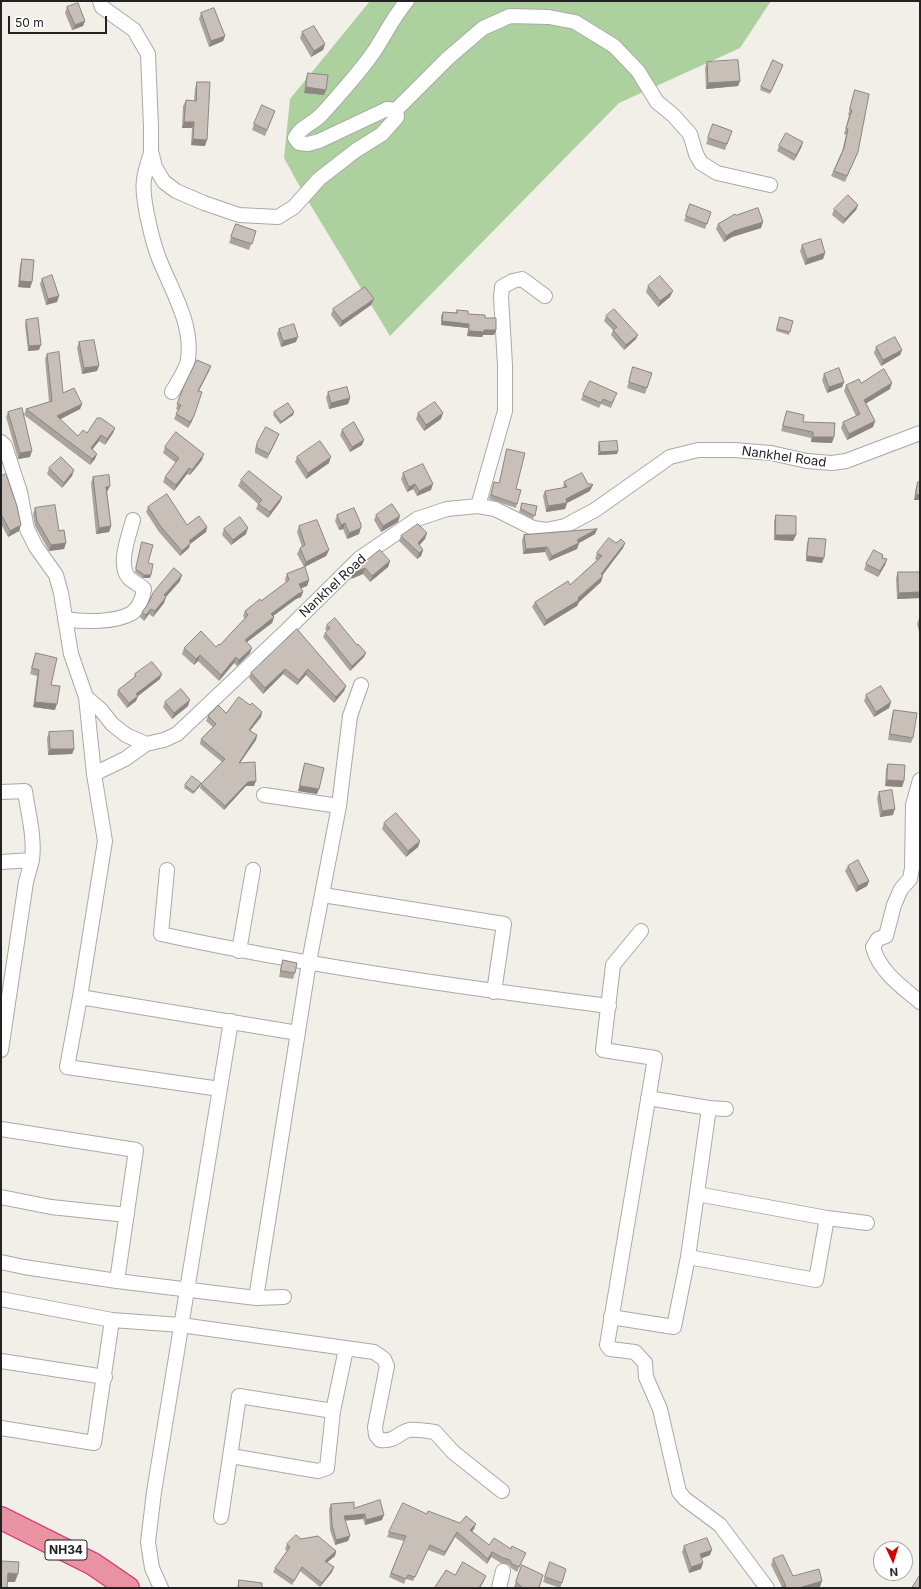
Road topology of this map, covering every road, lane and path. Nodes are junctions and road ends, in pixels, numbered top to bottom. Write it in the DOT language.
graph roads {
  1 [pos="100,1"];
  2 [pos="407,1"];
  3 [pos="396,110"];
  4 [pos="151,151"];
  5 [pos="770,185"];
  6 [pos="545,296"];
  7 [pos="172,392"];
  8 [pos="920,433"];
  9 [pos="1,442"];
  10 [pos="478,506"];
  11 [pos="133,520"];
  12 [pos="65,619"];
  13 [pos="361,685"];
  14 [pos="86,697"];
  15 [pos="146,744"];
  16 [pos="94,774"];
  17 [pos="920,780"];
  18 [pos="1,792"];
  19 [pos="264,795"];
  20 [pos="339,806"];
  21 [pos="32,860"];
  22 [pos="1,862"];
  23 [pos="168,870"];
  24 [pos="253,870"];
  25 [pos="323,895"];
  26 [pos="641,931"];
  27 [pos="239,951"];
  28 [pos="309,962"];
  29 [pos="494,992"];
  30 [pos="80,997"];
  31 [pos="920,1002"];
  32 [pos="609,1006"];
  33 [pos="231,1021"];
  34 [pos="298,1032"];
  35 [pos="1,1050"];
  36 [pos="220,1088"];
  37 [pos="648,1098"];
  38 [pos="709,1108"];
  39 [pos="726,1109"];
  40 [pos="1,1129"];
  41 [pos="697,1194"];
  42 [pos="1,1197"];
  43 [pos="127,1215"];
  44 [pos="827,1218"];
  45 [pos="867,1223"];
  46 [pos="688,1257"];
  47 [pos="1,1262"];
  48 [pos="117,1281"];
  49 [pos="187,1289"];
  50 [pos="284,1297"];
  51 [pos="256,1298"];
  52 [pos="1,1299"];
  53 [pos="611,1317"];
  54 [pos="112,1320"];
  55 [pos="182,1325"];
  56 [pos="346,1349"];
  57 [pos="1,1360"];
  58 [pos="105,1377"];
  59 [pos="333,1411"];
  60 [pos="1,1428"];
  61 [pos="231,1456"];
  62 [pos="502,1491"];
  63 [pos="221,1517"];
  64 [pos="1,1518"];
  65 [pos="503,1571"];
  66 [pos="128,1588"];
  67 [pos="161,1588"];
  68 [pos="499,1588"];
  69 [pos="767,1588"];
  1 -- 4 [label="street"];
  2 -- 3 [label="street"];
  3 -- 4 [label="street"];
  3 -- 5 [label="street"];
  4 -- 7 [label="street"];
  6 -- 10 [label="street"];
  8 -- 10 [label="street, Nankhel Road"];
  9 -- 12 [label="street"];
  10 -- 15 [label="street, Nankhel Road"];
  11 -- 12 [label="street"];
  12 -- 14 [label="street"];
  13 -- 20 [label="street"];
  14 -- 15 [label="street"];
  14 -- 16 [label="street"];
  15 -- 16 [label="street"];
  16 -- 30 [label="street"];
  17 -- 31 [label="street"];
  18 -- 21 [label="street"];
  19 -- 20 [label="street"];
  20 -- 25 [label="street"];
  21 -- 22 [label="street"];
  21 -- 35 [label="street"];
  23 -- 27 [label="street"];
  24 -- 27 [label="street"];
  25 -- 28 [label="street"];
  25 -- 29 [label="street"];
  26 -- 32 [label="street"];
  27 -- 28 [label="street"];
  28 -- 29 [label="street"];
  28 -- 34 [label="street"];
  29 -- 32 [label="street"];
  30 -- 33 [label="street"];
  30 -- 36 [label="street"];
  32 -- 37 [label="street"];
  33 -- 34 [label="street"];
  33 -- 36 [label="street"];
  34 -- 51 [label="street"];
  36 -- 49 [label="street"];
  37 -- 38 [label="street"];
  37 -- 53 [label="street"];
  38 -- 39 [label="street"];
  38 -- 41 [label="street"];
  40 -- 43 [label="street"];
  41 -- 44 [label="street"];
  41 -- 46 [label="street"];
  42 -- 43 [label="street"];
  43 -- 48 [label="street"];
  44 -- 45 [label="street"];
  44 -- 46 [label="street"];
  46 -- 53 [label="street"];
  47 -- 48 [label="street"];
  48 -- 49 [label="street"];
  49 -- 51 [label="street"];
  49 -- 55 [label="street"];
  50 -- 51 [label="street"];
  52 -- 54 [label="street"];
  53 -- 69 [label="street"];
  54 -- 55 [label="street"];
  54 -- 58 [label="street"];
  55 -- 56 [label="street"];
  55 -- 67 [label="street"];
  56 -- 59 [label="street"];
  56 -- 62 [label="street"];
  57 -- 58 [label="street"];
  58 -- 60 [label="street"];
  59 -- 61 [label="street"];
  59 -- 61 [label="street"];
  61 -- 63 [label="street"];
  64 -- 66 [label="highway, NH34"];
  65 -- 68 [label="street"];
}
